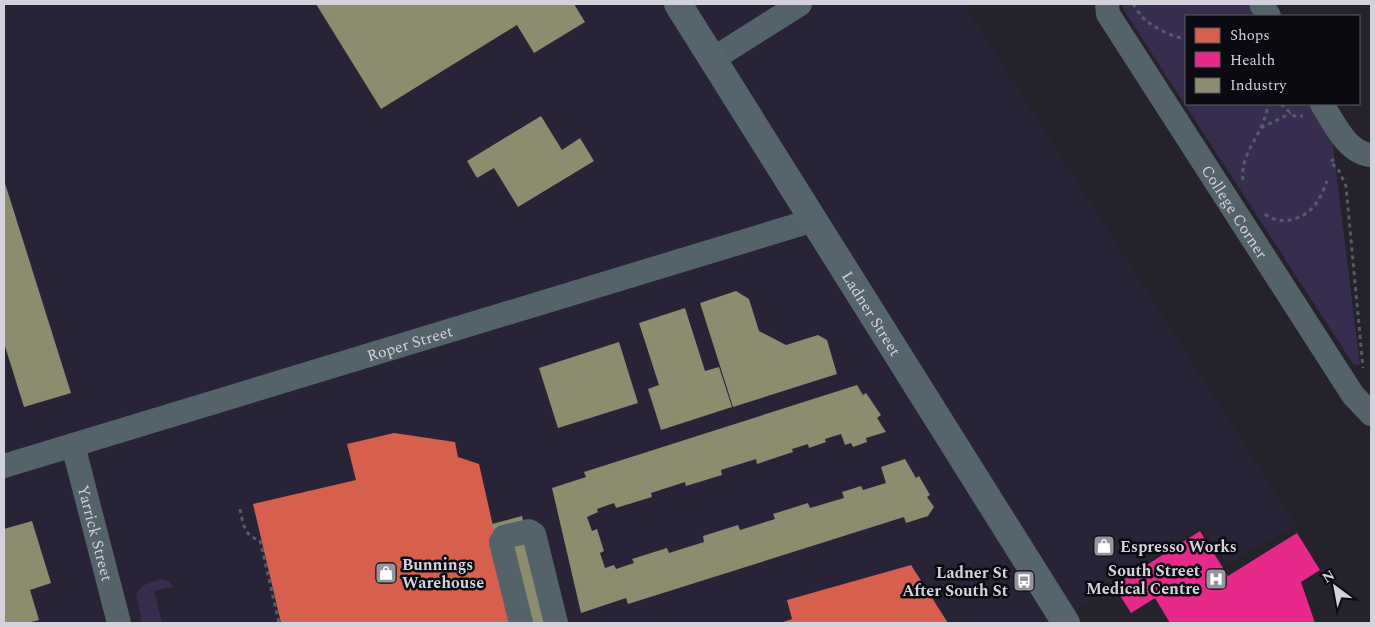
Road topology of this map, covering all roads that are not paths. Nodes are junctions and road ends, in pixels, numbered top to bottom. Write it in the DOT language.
graph roads {
  1 [pos="678,4"];
  2 [pos="800,4"];
  3 [pos="1107,4"];
  4 [pos="1261,4"];
  5 [pos="1267,15"];
  6 [pos="713,59"];
  7 [pos="1323,105"];
  8 [pos="1366,155"];
  9 [pos="814,220"];
  10 [pos="1371,414"];
  11 [pos="73,445"];
  12 [pos="4,466"];
  13 [pos="119,623"];
  14 [pos="521,623"];
  15 [pos="556,623"];
  16 [pos="1066,623"];
  1 -- 6 [label="street, Ladner Street"];
  2 -- 6 [label="street"];
  3 -- 10 [label="street, College Corner"];
  4 -- 5 [label="street"];
  6 -- 9 [label="street, Ladner Street"];
  7 -- 8 [label="street"];
  9 -- 11 [label="street, Roper Street"];
  9 -- 16 [label="street, Ladner Street"];
  11 -- 12 [label="street, Roper Street"];
  11 -- 13 [label="street, Yarrick Street"];
  14 -- 15 [label="street"];
}
